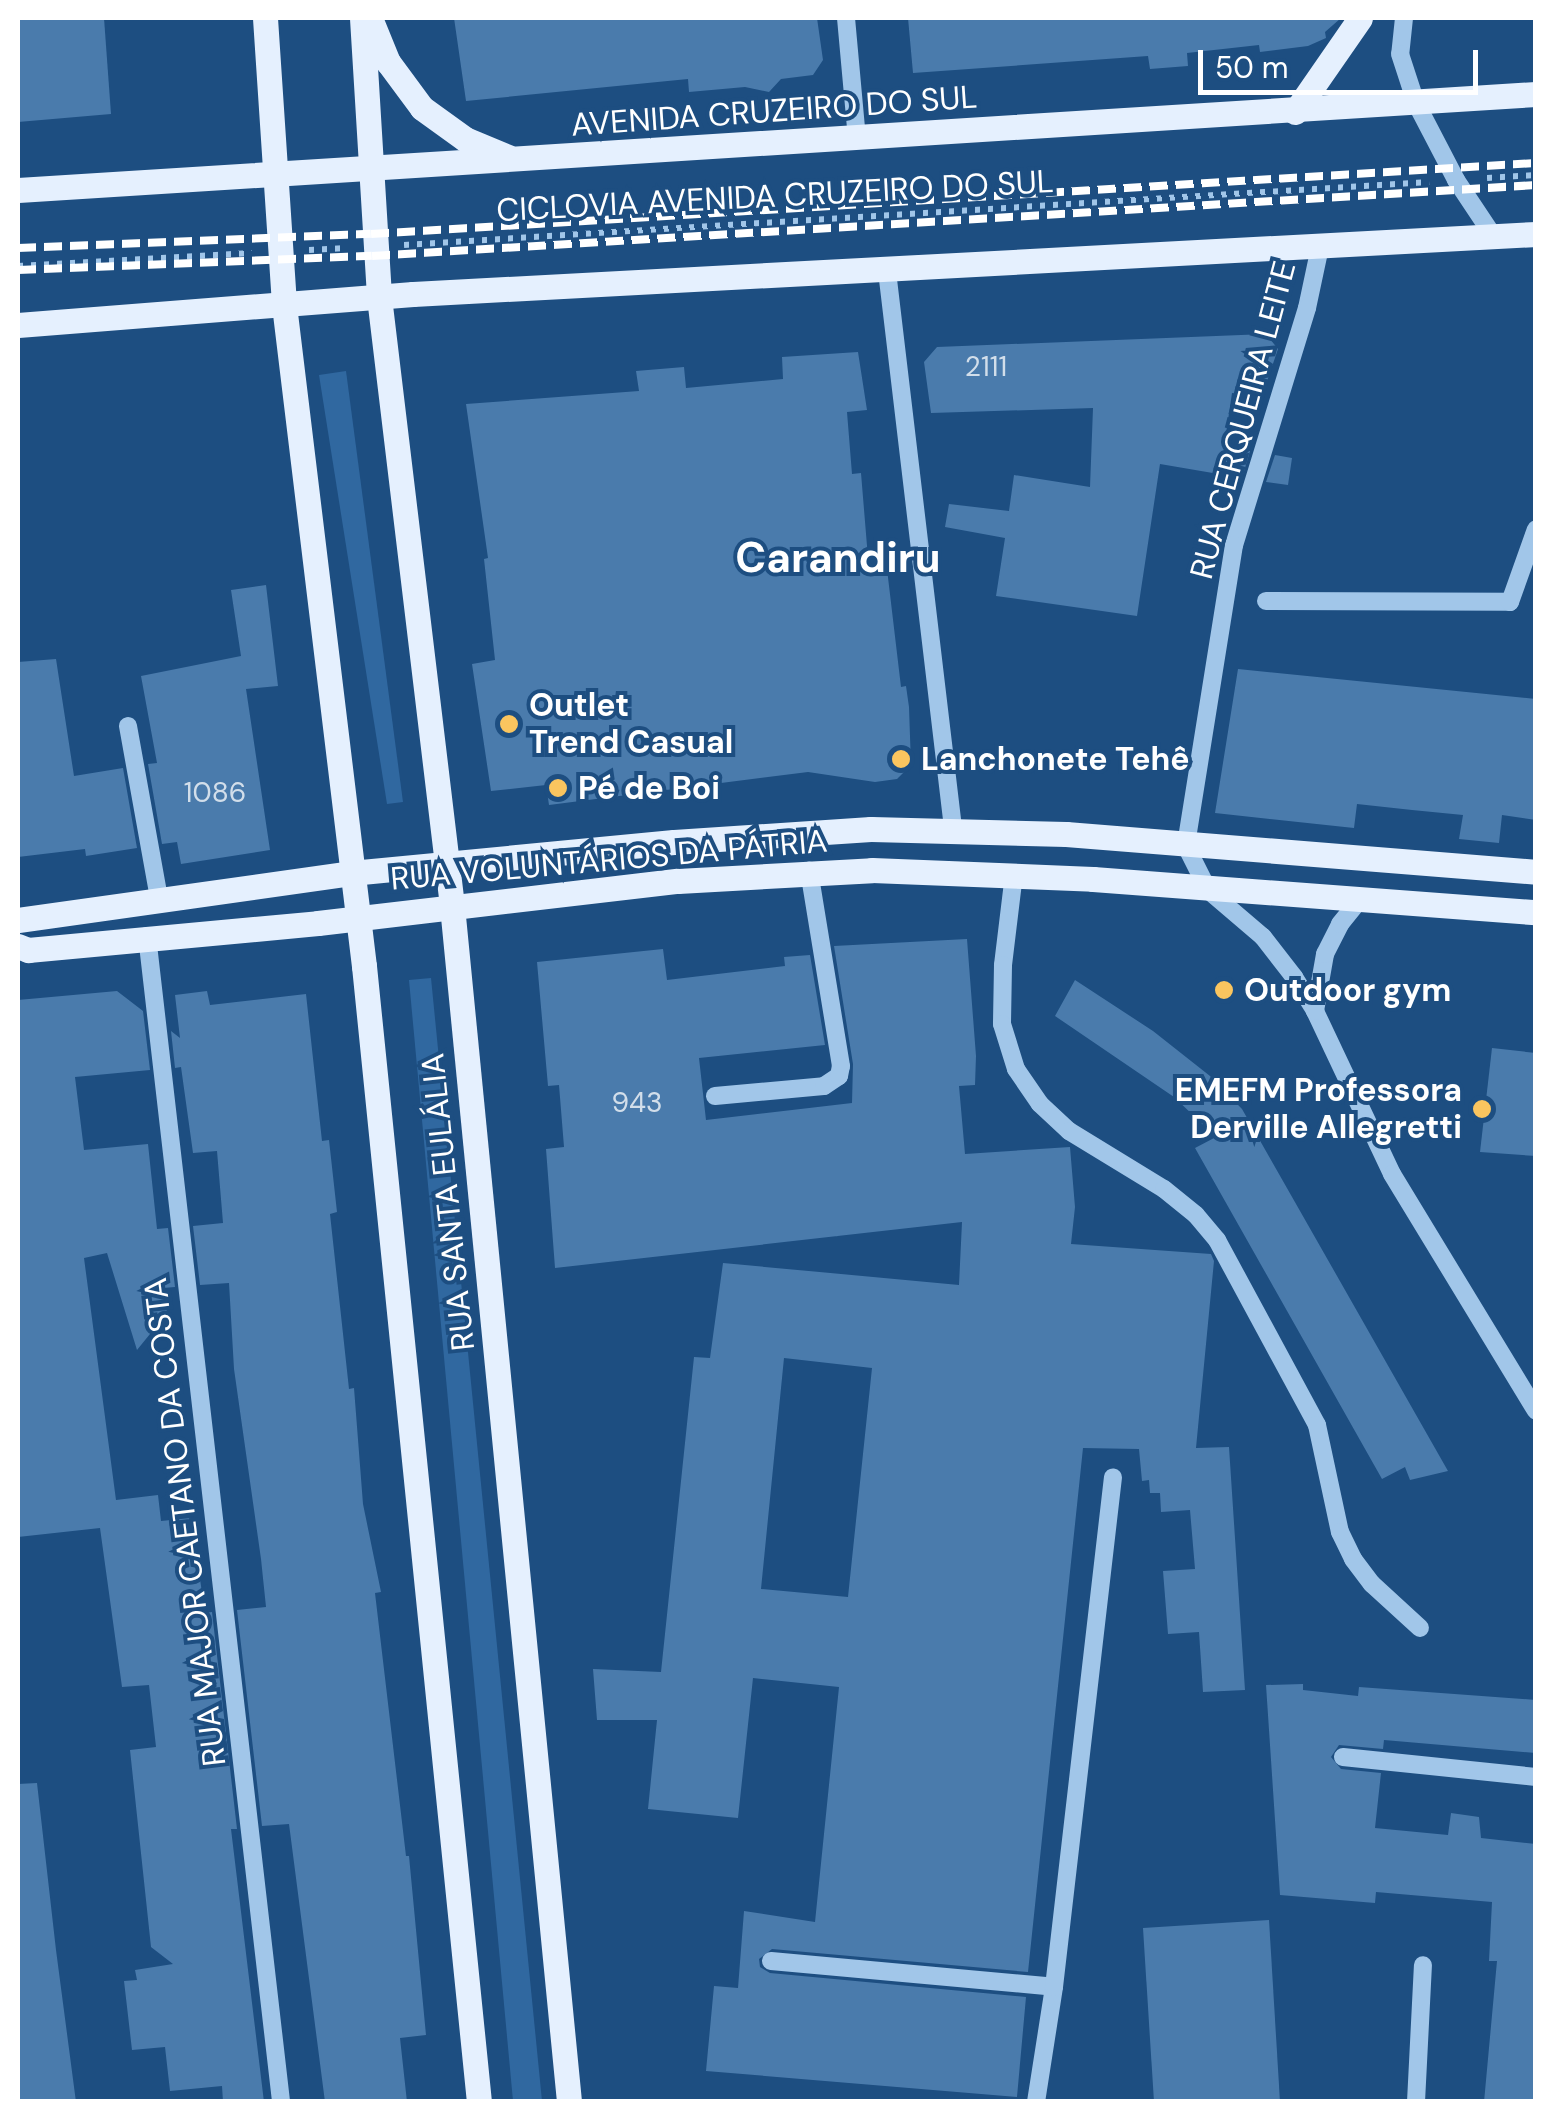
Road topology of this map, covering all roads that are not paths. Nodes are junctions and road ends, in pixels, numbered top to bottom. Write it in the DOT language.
graph roads {
  1 [pos="265,18"];
  2 [pos="362,18"];
  3 [pos="370,18"];
  4 [pos="846,18"];
  5 [pos="1360,18"];
  6 [pos="1404,18"];
  7 [pos="1536,94"];
  8 [pos="1416,104"];
  9 [pos="1296,112"];
  10 [pos="857,138"];
  11 [pos="518,161"];
  12 [pos="371,169"];
  13 [pos="276,176"];
  14 [pos="18,190"];
  15 [pos="1536,234"];
  16 [pos="1494,237"];
  17 [pos="1320,247"];
  18 [pos="886,270"];
  19 [pos="379,297"];
  20 [pos="284,305"];
  21 [pos="18,325"];
  22 [pos="1536,529"];
  23 [pos="1266,601"];
  24 [pos="128,726"];
  25 [pos="953,828"];
  26 [pos="871,829"];
  27 [pos="674,842"];
  28 [pos="1186,846"];
  29 [pos="446,866"];
  30 [pos="872,870"];
  31 [pos="810,871"];
  32 [pos="1536,872"];
  33 [pos="351,874"];
  34 [pos="1014,874"];
  35 [pos="678,882"];
  36 [pos="1208,890"];
  37 [pos="1360,898"];
  38 [pos="159,899"];
  39 [pos="452,906"];
  40 [pos="1536,912"];
  41 [pos="358,918"];
  42 [pos="18,920"];
  43 [pos="146,936"];
  44 [pos="18,946"];
  45 [pos="1314,1011"];
  46 [pos="716,1096"];
  47 [pos="1536,1411"];
  48 [pos="1112,1477"];
  49 [pos="1420,1628"];
  50 [pos="1343,1757"];
  51 [pos="1536,1777"];
  52 [pos="771,1961"];
  53 [pos="1424,1965"];
  54 [pos="1054,1986"];
  55 [pos="282,2102"];
  56 [pos="479,2102"];
  57 [pos="570,2102"];
  58 [pos="1036,2102"];
  59 [pos="1416,2102"];
  1 -- 13 [label="main road, RUA SANTA EULÁLIA"];
  2 -- 12 [label="main road, RUA SANTA EULÁLIA"];
  3 -- 11 [label="main road"];
  4 -- 10 [label="street"];
  5 -- 9 [label="main road"];
  6 -- 8 [label="street"];
  7 -- 8 [label="main road, AVENIDA CRUZEIRO DO SUL"];
  8 -- 9 [label="main road, AVENIDA CRUZEIRO DO SUL"];
  8 -- 16 [label="street"];
  9 -- 10 [label="main road, AVENIDA CRUZEIRO DO SUL"];
  10 -- 11 [label="main road, AVENIDA CRUZEIRO DO SUL"];
  11 -- 12 [label="main road, AVENIDA CRUZEIRO DO SUL"];
  12 -- 13 [label="main road, AVENIDA CRUZEIRO DO SUL"];
  12 -- 19 [label="main road, RUA SANTA EULÁLIA"];
  13 -- 14 [label="main road, AVENIDA CRUZEIRO DO SUL"];
  13 -- 20 [label="main road, RUA SANTA EULÁLIA"];
  15 -- 16 [label="main road"];
  16 -- 17 [label="main road"];
  17 -- 18 [label="main road"];
  17 -- 28 [label="street, RUA CERQUEIRA LEITE"];
  18 -- 19 [label="main road"];
  18 -- 25 [label="street"];
  19 -- 20 [label="main road"];
  19 -- 29 [label="main road, RUA SANTA EULÁLIA"];
  20 -- 21 [label="main road"];
  20 -- 33 [label="main road, RUA SANTA EULÁLIA"];
  22 -- 23 [label="street"];
  24 -- 38 [label="street"];
  25 -- 26 [label="main road, RUA VOLUNTÁRIOS DA PÁTRIA"];
  25 -- 28 [label="main road, RUA VOLUNTÁRIOS DA PÁTRIA"];
  26 -- 27 [label="main road, RUA VOLUNTÁRIOS DA PÁTRIA"];
  26 -- 30 [label="main road"];
  27 -- 29 [label="main road, RUA VOLUNTÁRIOS DA PÁTRIA"];
  27 -- 35 [label="main road"];
  28 -- 32 [label="main road, RUA VOLUNTÁRIOS DA PÁTRIA"];
  28 -- 36 [label="street"];
  29 -- 33 [label="main road, RUA VOLUNTÁRIOS DA PÁTRIA"];
  29 -- 39 [label="main road, RUA SANTA EULÁLIA"];
  30 -- 31 [label="main road, RUA VOLUNTÁRIOS DA PÁTRIA"];
  30 -- 34 [label="main road, RUA VOLUNTÁRIOS DA PÁTRIA"];
  31 -- 35 [label="main road, RUA VOLUNTÁRIOS DA PÁTRIA"];
  31 -- 46 [label="street"];
  33 -- 38 [label="main road, RUA VOLUNTÁRIOS DA PÁTRIA"];
  33 -- 41 [label="main road, RUA SANTA EULÁLIA"];
  34 -- 36 [label="main road, RUA VOLUNTÁRIOS DA PÁTRIA"];
  34 -- 49 [label="street"];
  35 -- 39 [label="main road, RUA VOLUNTÁRIOS DA PÁTRIA"];
  36 -- 37 [label="main road, RUA VOLUNTÁRIOS DA PÁTRIA"];
  36 -- 45 [label="street"];
  37 -- 40 [label="main road, RUA VOLUNTÁRIOS DA PÁTRIA"];
  37 -- 45 [label="street"];
  38 -- 42 [label="main road, RUA VOLUNTÁRIOS DA PÁTRIA"];
  39 -- 41 [label="main road, RUA VOLUNTÁRIOS DA PÁTRIA"];
  39 -- 57 [label="main road, RUA SANTA EULÁLIA"];
  41 -- 43 [label="main road, RUA VOLUNTÁRIOS DA PÁTRIA"];
  41 -- 56 [label="main road, RUA SANTA EULÁLIA"];
  43 -- 44 [label="main road, RUA VOLUNTÁRIOS DA PÁTRIA"];
  43 -- 55 [label="street, RUA MAJOR CAETANO DA COSTA"];
  45 -- 47 [label="street"];
  48 -- 54 [label="street"];
  50 -- 51 [label="street"];
  52 -- 54 [label="street"];
  53 -- 59 [label="street"];
  54 -- 58 [label="street"];
}
